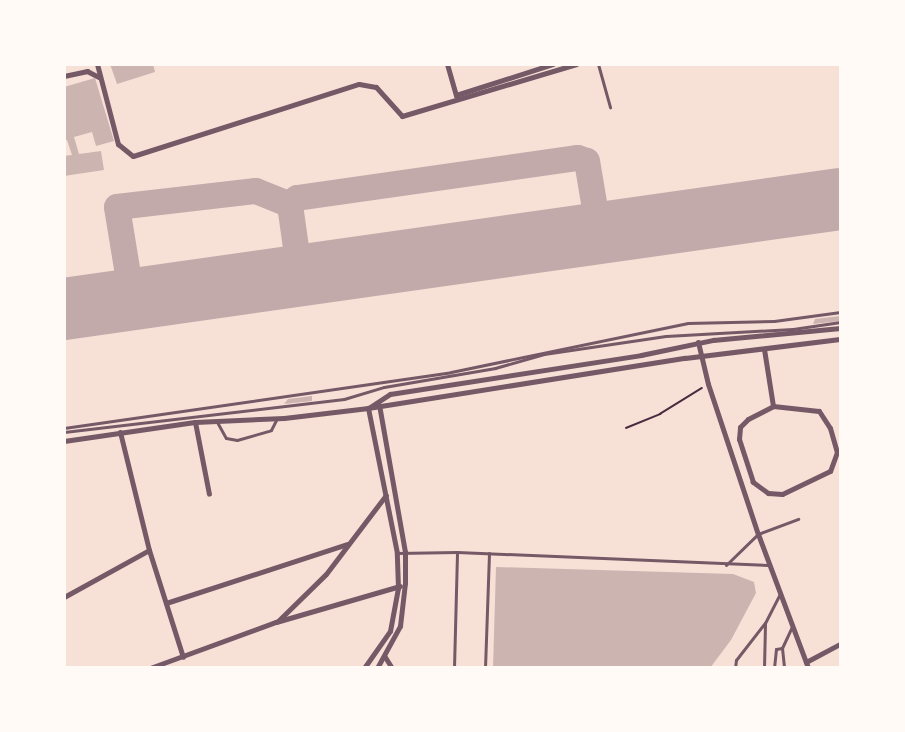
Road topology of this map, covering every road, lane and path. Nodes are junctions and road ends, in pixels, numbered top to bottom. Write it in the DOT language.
graph roads {
  1 [pos="97,64"];
  2 [pos="447,64"];
  3 [pos="553,64"];
  4 [pos="576,64"];
  5 [pos="598,64"];
  6 [pos="64,76"];
  7 [pos="99,77"];
  8 [pos="456,98"];
  9 [pos="610,107"];
  10 [pos="840,312"];
  11 [pos="840,322"];
  12 [pos="840,328"];
  13 [pos="840,339"];
  14 [pos="698,342"];
  15 [pos="764,349"];
  16 [pos="701,357"];
  17 [pos="708,384"];
  18 [pos="379,405"];
  19 [pos="774,406"];
  20 [pos="368,408"];
  21 [pos="277,418"];
  22 [pos="217,421"];
  23 [pos="195,422"];
  24 [pos="64,428"];
  25 [pos="626,428"];
  26 [pos="64,432"];
  27 [pos="120,432"];
  28 [pos="64,441"];
  29 [pos="209,494"];
  30 [pos="386,495"];
  31 [pos="798,519"];
  32 [pos="758,534"];
  33 [pos="348,544"];
  34 [pos="149,550"];
  35 [pos="405,552"];
  36 [pos="458,552"];
  37 [pos="397,553"];
  38 [pos="489,553"];
  39 [pos="768,565"];
  40 [pos="724,566"];
  41 [pos="405,583"];
  42 [pos="398,588"];
  43 [pos="780,594"];
  44 [pos="64,597"];
  45 [pos="166,603"];
  46 [pos="276,622"];
  47 [pos="765,623"];
  48 [pos="792,627"];
  49 [pos="840,644"];
  50 [pos="782,648"];
  51 [pos="183,657"];
  52 [pos="386,657"];
  53 [pos="807,665"];
  54 [pos="150,668"];
  55 [pos="364,668"];
  56 [pos="376,668"];
  57 [pos="393,668"];
  58 [pos="454,668"];
  59 [pos="485,668"];
  60 [pos="735,668"];
  61 [pos="764,668"];
  62 [pos="774,668"];
  63 [pos="784,668"];
  1 -- 7 [label="street"];
  2 -- 8 [label="street"];
  3 -- 8 [label="street"];
  4 -- 8 [label="street"];
  5 -- 9 [label="lane"];
  6 -- 7 [label="street"];
  7 -- 8 [label="street"];
  10 -- 24 [label="lane"];
  11 -- 26 [label="lane"];
  12 -- 14 [label="street"];
  13 -- 15 [label="street"];
  14 -- 16 [label="street"];
  14 -- 20 [label="street"];
  15 -- 16 [label="street"];
  15 -- 19 [label="street"];
  16 -- 17 [label="street"];
  16 -- 18 [label="street"];
  17 -- 25 [label="path"];
  17 -- 32 [label="street"];
  18 -- 20 [label="street"];
  18 -- 35 [label="street"];
  19 -- 19 [label="street"];
  20 -- 21 [label="street"];
  20 -- 30 [label="street"];
  21 -- 22 [label="street"];
  21 -- 22 [label="lane"];
  22 -- 23 [label="street"];
  23 -- 27 [label="street"];
  23 -- 29 [label="street"];
  27 -- 28 [label="street"];
  27 -- 34 [label="street"];
  30 -- 33 [label="street"];
  30 -- 37 [label="street"];
  31 -- 32 [label="lane"];
  32 -- 39 [label="street"];
  32 -- 40 [label="lane"];
  33 -- 45 [label="street"];
  33 -- 46 [label="street"];
  34 -- 44 [label="street"];
  34 -- 45 [label="street"];
  35 -- 36 [label="lane"];
  35 -- 37 [label="lane"];
  35 -- 41 [label="street"];
  36 -- 38 [label="lane"];
  36 -- 58 [label="lane"];
  37 -- 42 [label="street"];
  38 -- 40 [label="lane"];
  38 -- 59 [label="lane"];
  39 -- 40 [label="lane"];
  39 -- 43 [label="street"];
  41 -- 42 [label="street"];
  41 -- 52 [label="street"];
  42 -- 46 [label="street"];
  42 -- 55 [label="street"];
  43 -- 47 [label="lane"];
  43 -- 48 [label="street"];
  45 -- 51 [label="street"];
  46 -- 51 [label="street"];
  47 -- 60 [label="lane"];
  47 -- 61 [label="lane"];
  48 -- 50 [label="lane"];
  48 -- 53 [label="street"];
  49 -- 53 [label="street"];
  50 -- 62 [label="lane"];
  50 -- 63 [label="lane"];
  51 -- 54 [label="street"];
  52 -- 56 [label="street"];
  52 -- 57 [label="street"];
}
